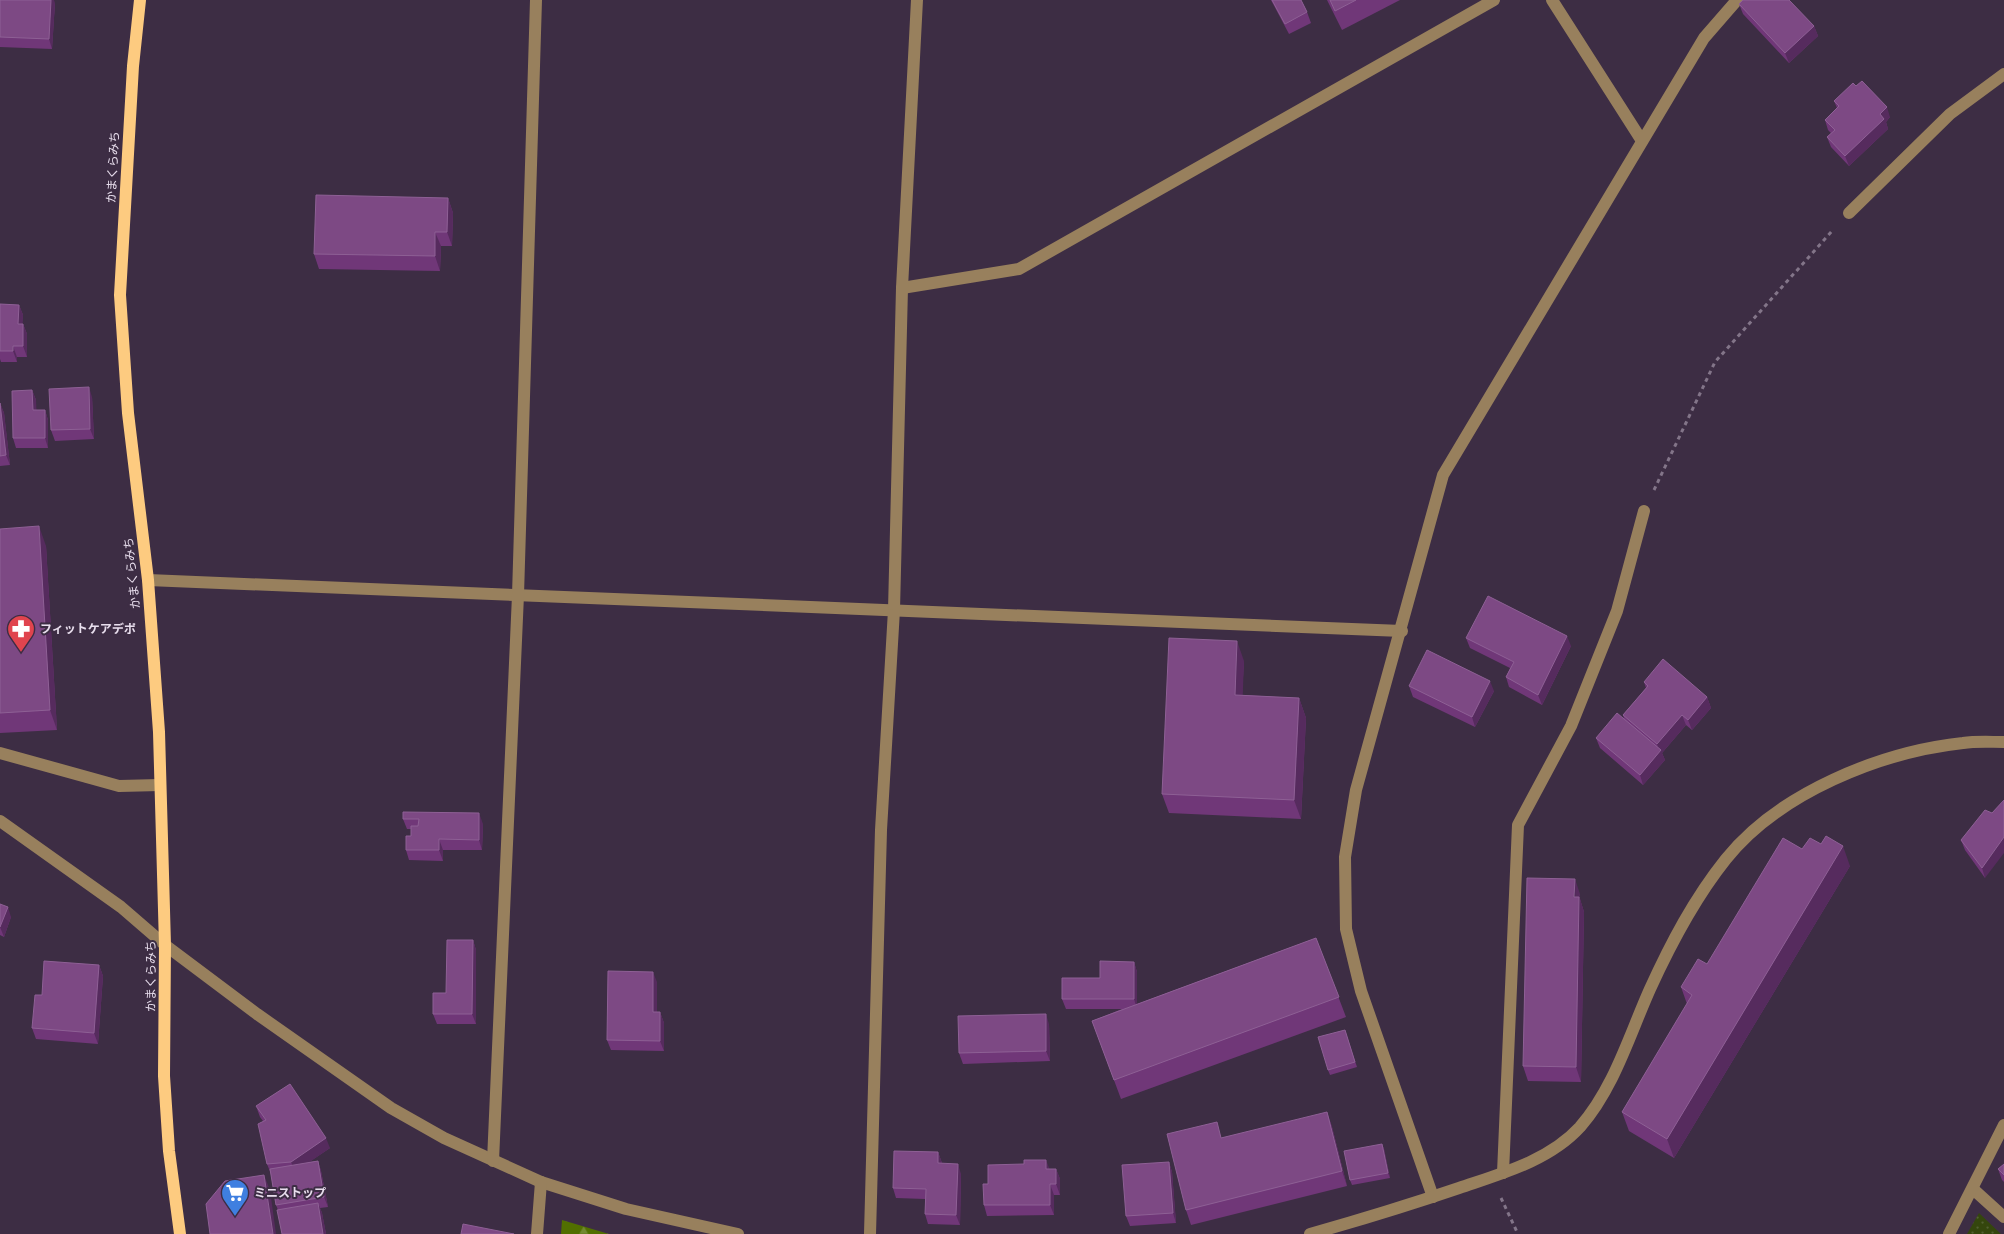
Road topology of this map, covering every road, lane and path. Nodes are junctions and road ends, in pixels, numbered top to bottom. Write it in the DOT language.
graph roads {
  1 [pos="138,0"];
  2 [pos="536,0"];
  3 [pos="917,0"];
  4 [pos="1494,0"];
  5 [pos="1552,0"];
  6 [pos="1737,0"];
  7 [pos="2004,74"];
  8 [pos="1642,142"];
  9 [pos="1849,213"];
  10 [pos="902,288"];
  11 [pos="1644,511"];
  12 [pos="148,580"];
  13 [pos="518,595"];
  14 [pos="894,610"];
  15 [pos="1402,631"];
  16 [pos="2004,742"];
  17 [pos="0,753"];
  18 [pos="160,785"];
  19 [pos="0,821"];
  20 [pos="165,945"];
  21 [pos="2004,1125"];
  22 [pos="493,1161"];
  23 [pos="1497,1175"];
  24 [pos="541,1182"];
  25 [pos="1973,1188"];
  26 [pos="1433,1197"];
  27 [pos="2004,1217"];
  28 [pos="180,1234"];
  29 [pos="537,1234"];
  30 [pos="738,1234"];
  31 [pos="870,1234"];
  32 [pos="1310,1234"];
  33 [pos="1518,1234"];
  34 [pos="1948,1234"];
  1 -- 12 [label="main road, かまくらみち"];
  2 -- 13 [label="street"];
  3 -- 10 [label="street"];
  4 -- 10 [label="street"];
  5 -- 8 [label="street"];
  6 -- 8 [label="street"];
  7 -- 9 [label="street"];
  8 -- 15 [label="street"];
  9 -- 11 [label="path"];
  10 -- 14 [label="street"];
  11 -- 23 [label="street"];
  12 -- 13 [label="street"];
  12 -- 18 [label="main road, かまくらみち"];
  13 -- 14 [label="street"];
  13 -- 22 [label="street"];
  14 -- 15 [label="street"];
  14 -- 31 [label="street"];
  15 -- 26 [label="street"];
  16 -- 23 [label="street"];
  17 -- 18 [label="street"];
  18 -- 20 [label="main road, かまくらみち"];
  19 -- 20 [label="street"];
  20 -- 22 [label="street"];
  20 -- 28 [label="main road, かまくらみち"];
  21 -- 25 [label="street"];
  22 -- 24 [label="street"];
  23 -- 26 [label="street"];
  23 -- 33 [label="path"];
  24 -- 29 [label="street"];
  24 -- 30 [label="street"];
  25 -- 27 [label="street"];
  25 -- 34 [label="street"];
  26 -- 32 [label="street"];
}
